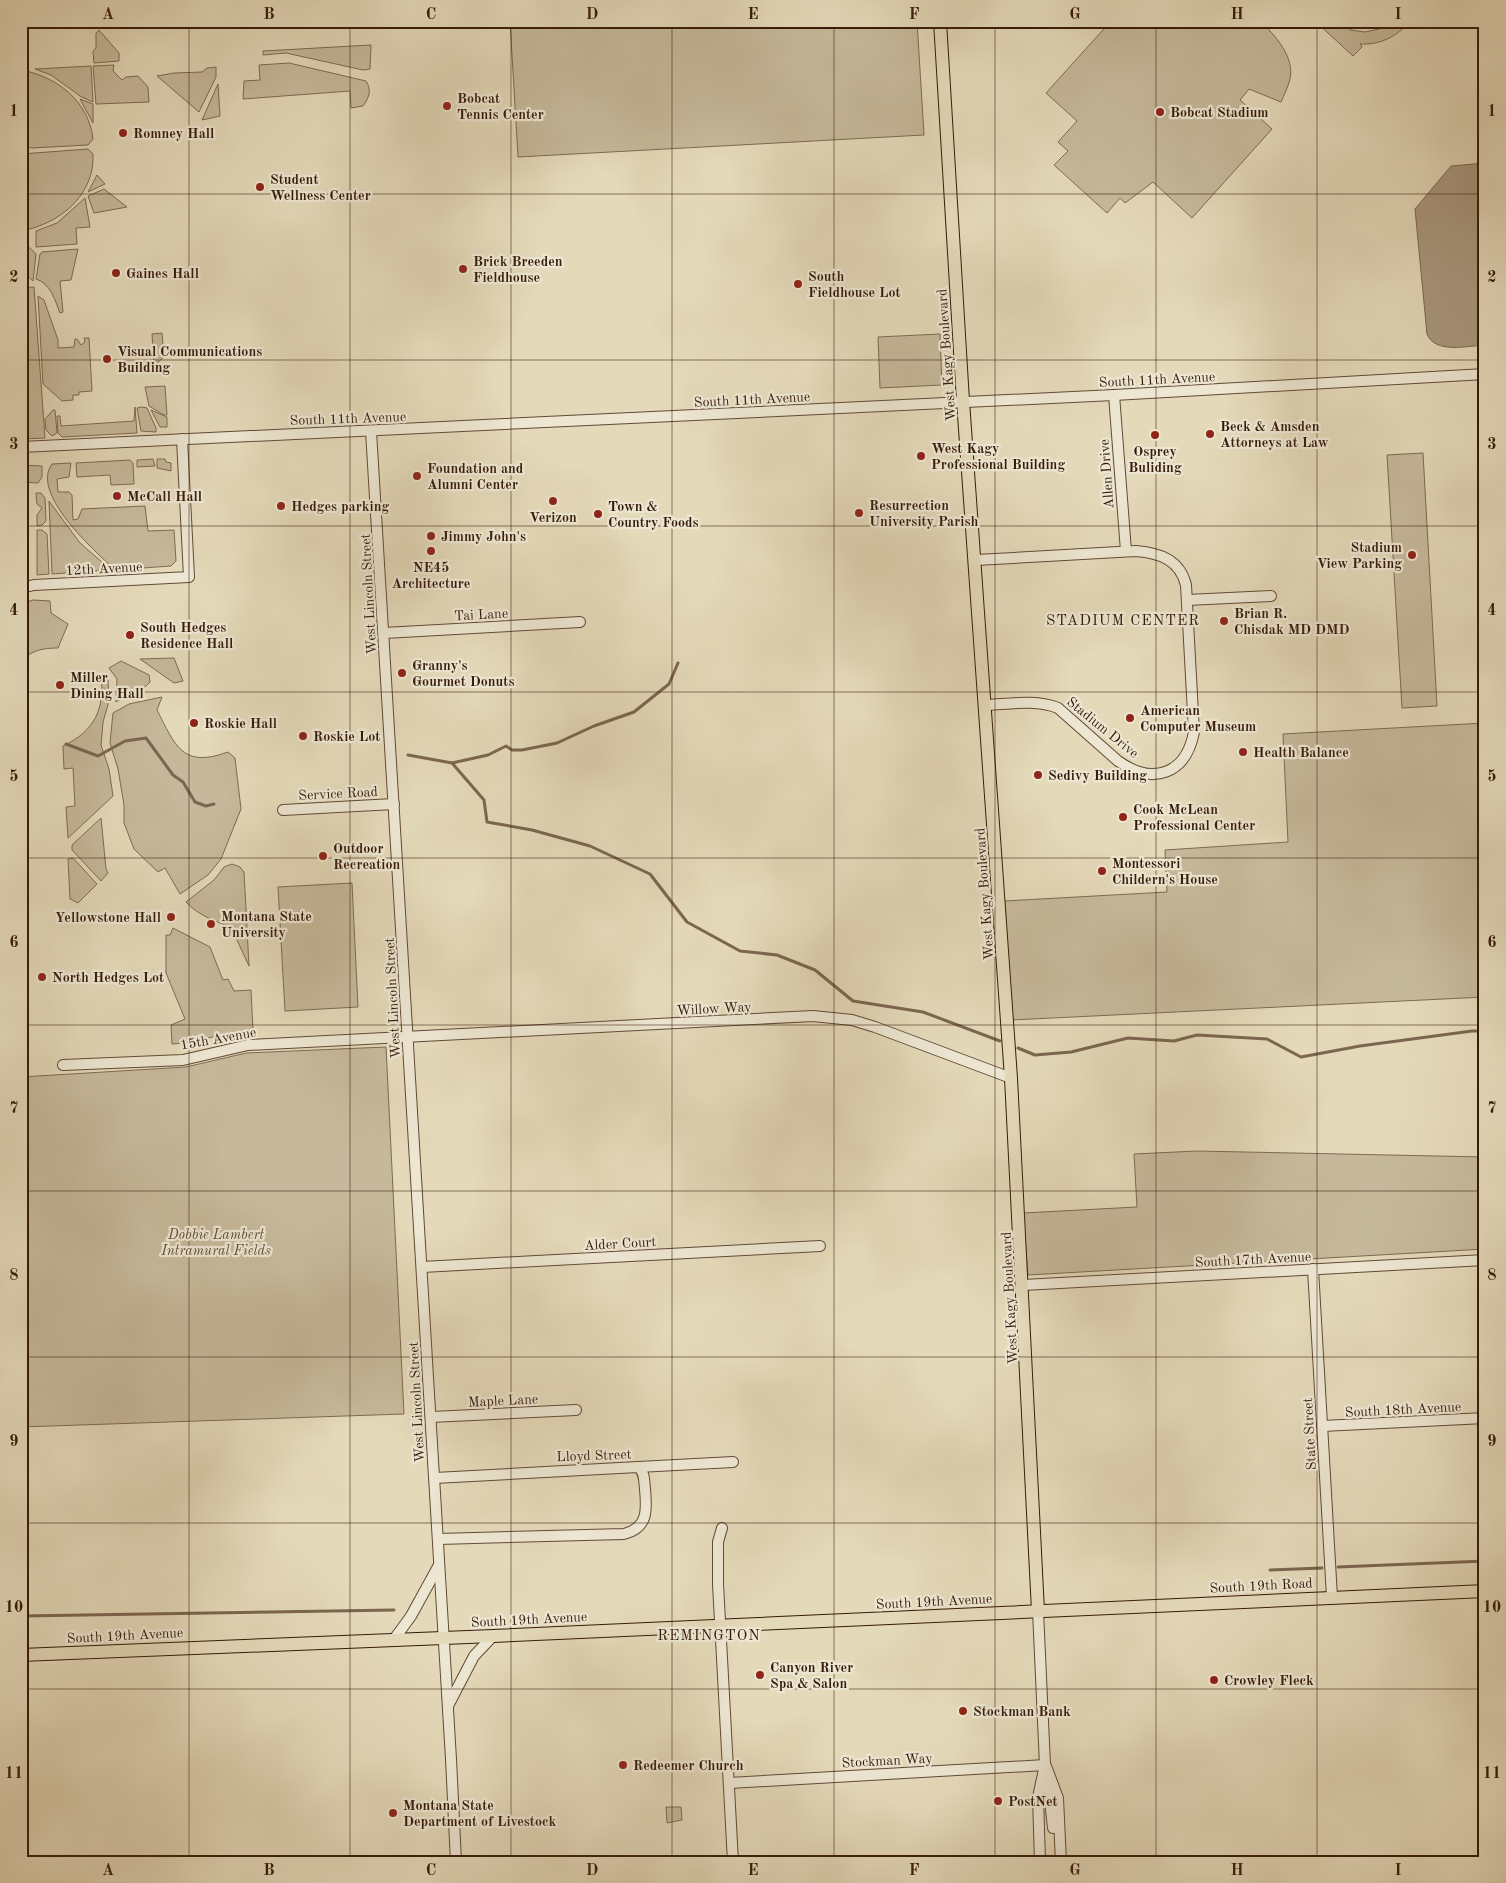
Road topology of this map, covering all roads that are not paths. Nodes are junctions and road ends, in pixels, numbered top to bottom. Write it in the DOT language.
graph roads {
  1 [pos="940,21"];
  2 [pos="1485,374"];
  3 [pos="1114,395"];
  4 [pos="963,401"];
  5 [pos="372,431"];
  6 [pos="182,439"];
  7 [pos="21,447"];
  8 [pos="1126,551"];
  9 [pos="976,560"];
  10 [pos="21,588"];
  11 [pos="1271,596"];
  12 [pos="1187,600"];
  13 [pos="580,622"];
  14 [pos="384,633"];
  15 [pos="986,705"];
  16 [pos="394,804"];
  17 [pos="283,810"];
  18 [pos="408,1037"];
  19 [pos="63,1065"];
  20 [pos="1011,1078"];
  21 [pos="820,1246"];
  22 [pos="1485,1260"];
  23 [pos="422,1267"];
  24 [pos="1313,1269"];
  25 [pos="1023,1285"];
  26 [pos="576,1410"];
  27 [pos="431,1417"];
  28 [pos="1485,1418"];
  29 [pos="1322,1426"];
  30 [pos="733,1462"];
  31 [pos="638,1467"];
  32 [pos="435,1478"];
  33 [pos="722,1528"];
  34 [pos="438,1539"];
  35 [pos="440,1564"];
  36 [pos="1485,1590"];
  37 [pos="1332,1597"];
  38 [pos="1038,1611"];
  39 [pos="720,1626"];
  40 [pos="493,1636"];
  41 [pos="395,1638"];
  42 [pos="444,1638"];
  43 [pos="21,1655"];
  44 [pos="448,1707"];
  45 [pos="1046,1765"];
  46 [pos="729,1782"];
  47 [pos="456,1862"];
  48 [pos="733,1862"];
  49 [pos="1042,1862"];
  50 [pos="1056,1862"];
  51 [pos="1061,1862"];
  1 -- 4 [label="main road, West Kagy Boulevard"];
  2 -- 3 [label="street, South 11th Avenue"];
  3 -- 4 [label="street, South 11th Avenue"];
  3 -- 8 [label="street, Allen Drive"];
  4 -- 5 [label="street, South 11th Avenue"];
  4 -- 9 [label="main road, West Kagy Boulevard"];
  5 -- 6 [label="street, South 11th Avenue"];
  5 -- 14 [label="street, West Lincoln Street"];
  6 -- 7 [label="street, South 11th Avenue"];
  6 -- 10 [label="street, 12th Avenue"];
  8 -- 9 [label="street, Stadium Drive"];
  8 -- 12 [label="street, Stadium Drive"];
  9 -- 15 [label="main road, West Kagy Boulevard"];
  11 -- 12 [label="street"];
  12 -- 15 [label="street, Stadium Drive"];
  13 -- 14 [label="street, Tai Lane"];
  14 -- 16 [label="street, West Lincoln Street"];
  15 -- 20 [label="main road, West Kagy Boulevard"];
  16 -- 17 [label="street, Service Road"];
  16 -- 18 [label="street, West Lincoln Street"];
  18 -- 19 [label="street, 15th Avenue"];
  18 -- 20 [label="street, Willow Way"];
  18 -- 23 [label="street, West Lincoln Street"];
  20 -- 25 [label="main road, West Kagy Boulevard"];
  21 -- 23 [label="street, Alder Court"];
  22 -- 24 [label="street, South 17th Avenue"];
  23 -- 27 [label="street, West Lincoln Street"];
  24 -- 25 [label="street, South 17th Avenue"];
  24 -- 29 [label="street, State Street"];
  25 -- 38 [label="main road, West Kagy Boulevard"];
  26 -- 27 [label="street, Maple Lane"];
  27 -- 32 [label="street, West Lincoln Street"];
  28 -- 29 [label="street, South 18th Avenue"];
  29 -- 37 [label="street, State Street"];
  30 -- 31 [label="street"];
  31 -- 32 [label="street, Lloyd Street"];
  31 -- 34 [label="street, Lloyd Street"];
  32 -- 34 [label="street, West Lincoln Street"];
  33 -- 39 [label="street"];
  34 -- 35 [label="street, West Lincoln Street"];
  35 -- 41 [label="street"];
  35 -- 42 [label="street, West Lincoln Street"];
  36 -- 37 [label="main road, South 19th Road"];
  37 -- 38 [label="main road, South 19th Road"];
  38 -- 39 [label="main road, South 19th Avenue"];
  38 -- 45 [label="street, West Kagy Boulevard"];
  39 -- 40 [label="main road, South 19th Avenue"];
  39 -- 46 [label="street"];
  40 -- 42 [label="main road, South 19th Avenue"];
  40 -- 44 [label="street, West Lincoln Street"];
  41 -- 42 [label="main road, South 19th Avenue"];
  41 -- 43 [label="main road, South 19th Avenue"];
  42 -- 44 [label="street, West Lincoln Street"];
  44 -- 47 [label="street, West Lincoln Street"];
  45 -- 46 [label="street, Stockman Way"];
  45 -- 49 [label="street, West Kagy Boulevard"];
  45 -- 50 [label="street"];
  45 -- 51 [label="street, West Kagy Boulevard"];
  46 -- 48 [label="street"];
}
